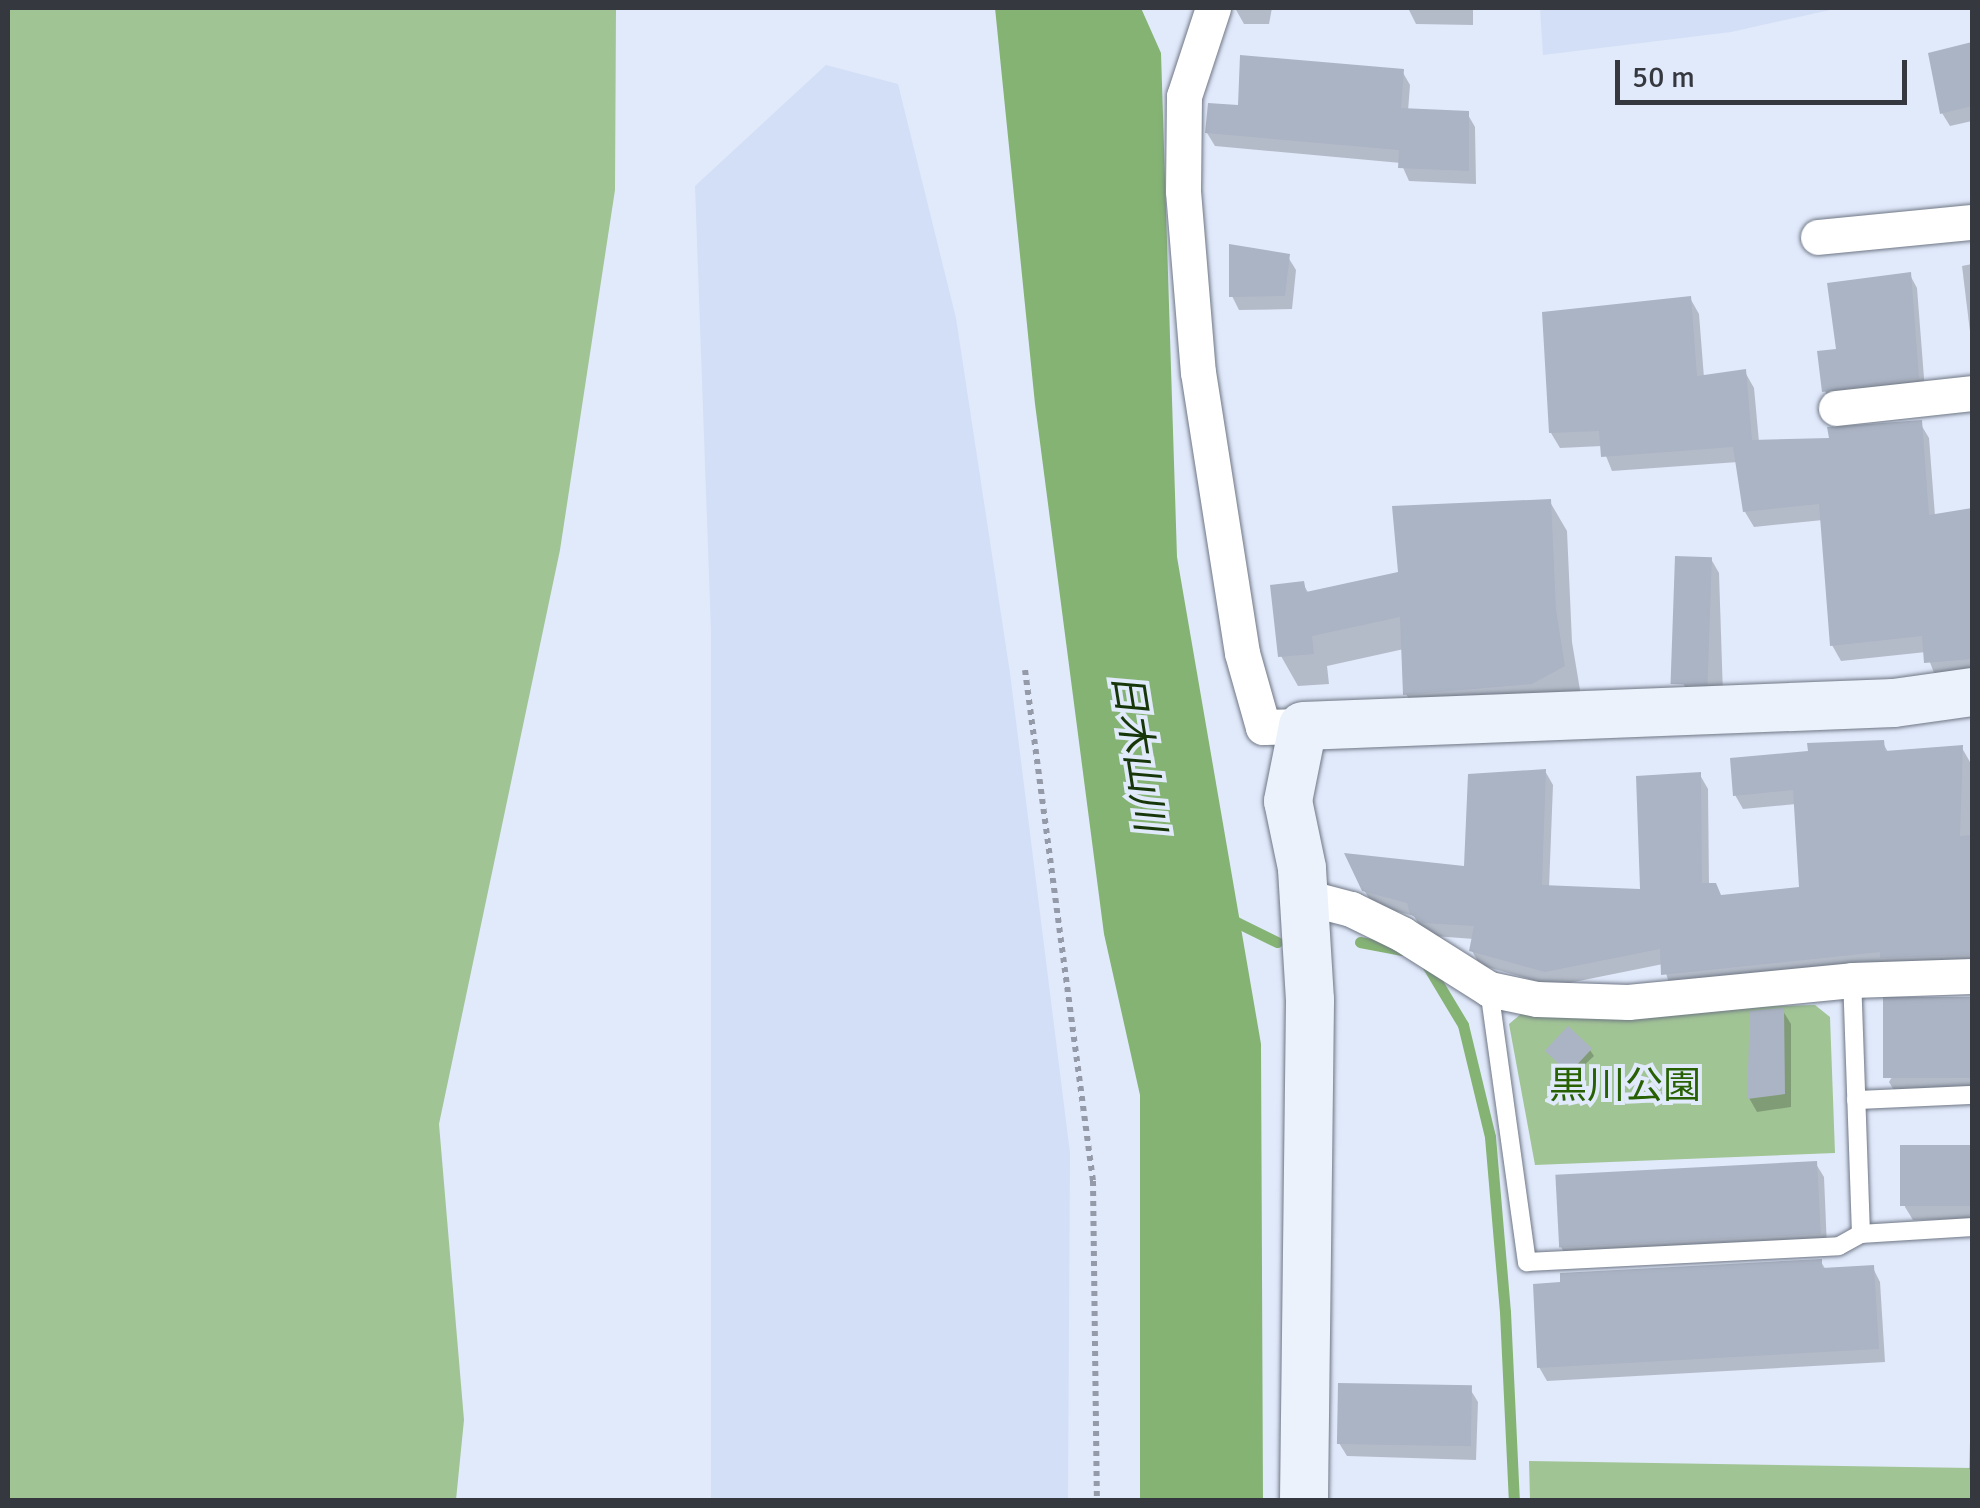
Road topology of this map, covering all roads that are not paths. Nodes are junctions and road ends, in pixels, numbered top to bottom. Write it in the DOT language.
graph roads {
  1 [pos="1213,8"];
  2 [pos="1972,222"];
  3 [pos="1818,236"];
  4 [pos="1972,393"];
  5 [pos="1836,408"];
  6 [pos="1972,692"];
  7 [pos="1303,726"];
  8 [pos="1305,897"];
  9 [pos="1972,976"];
  10 [pos="1852,980"];
  11 [pos="1489,989"];
  12 [pos="1972,1095"];
  13 [pos="1856,1100"];
  14 [pos="1972,1228"];
  15 [pos="1861,1234"];
  16 [pos="1304,1500"];
  1 -- 7 [label="street"];
  2 -- 3 [label="street"];
  4 -- 5 [label="street"];
  6 -- 7 [label="street"];
  7 -- 8 [label="street"];
  8 -- 11 [label="street"];
  8 -- 16 [label="street"];
  9 -- 10 [label="street"];
  10 -- 11 [label="street"];
  10 -- 13 [label="lane"];
  11 -- 15 [label="lane"];
  12 -- 13 [label="lane"];
  13 -- 15 [label="lane"];
  14 -- 15 [label="lane"];
}
